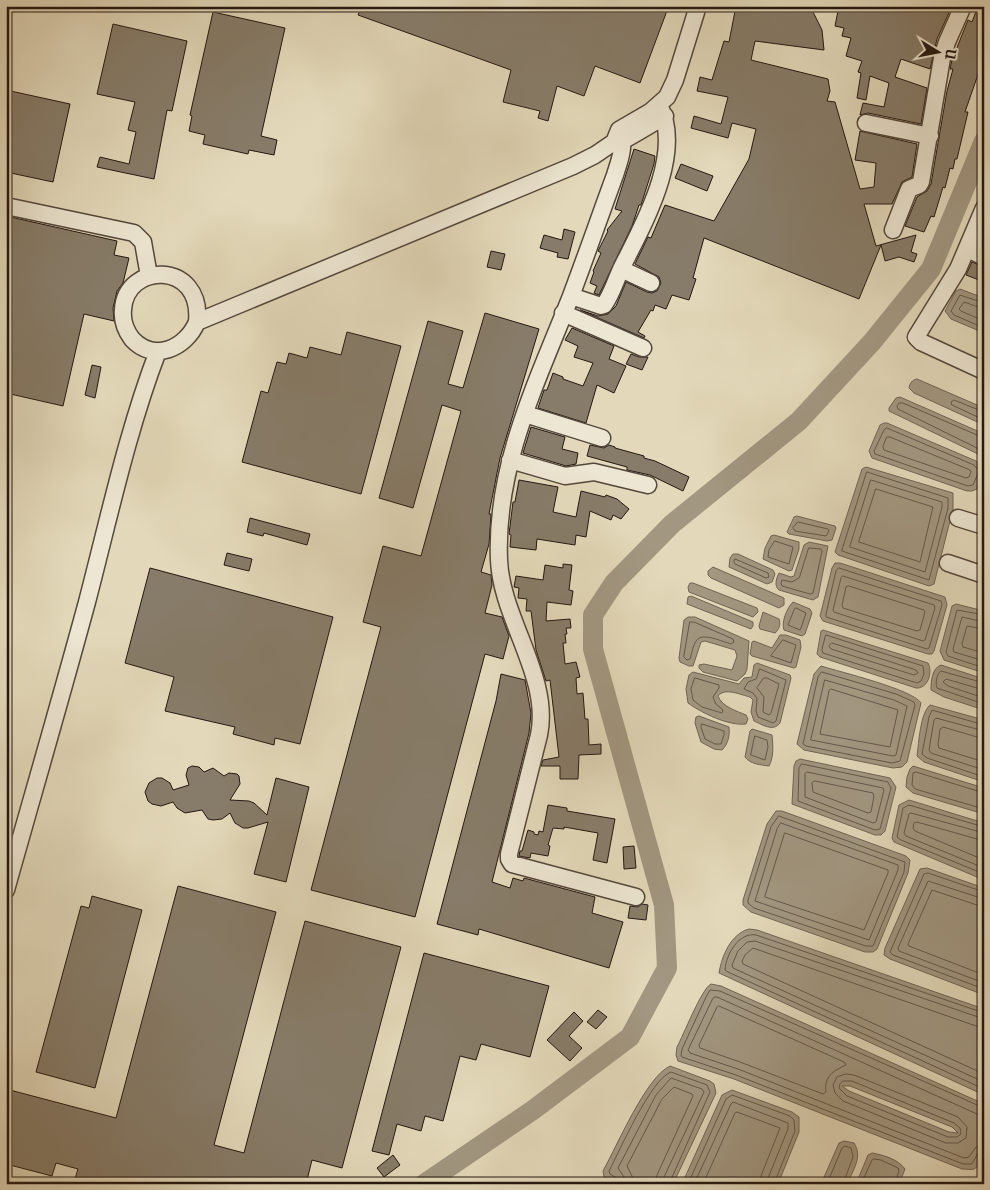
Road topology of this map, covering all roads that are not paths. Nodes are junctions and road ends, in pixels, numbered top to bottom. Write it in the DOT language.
graph roads {
  1 [pos="698,6"];
  2 [pos="963,6"];
  3 [pos="662,110"];
  4 [pos="866,123"];
  5 [pos="930,136"];
  6 [pos="619,137"];
  7 [pos="6,206"];
  8 [pos="984,208"];
  9 [pos="984,228"];
  10 [pos="893,230"];
  11 [pos="984,257"];
  12 [pos="621,269"];
  13 [pos="149,276"];
  14 [pos="651,282"];
  15 [pos="570,296"];
  16 [pos="563,313"];
  17 [pos="197,322"];
  18 [pos="643,348"];
  19 [pos="158,351"];
  20 [pos="984,371"];
  21 [pos="525,414"];
  22 [pos="602,438"];
  23 [pos="510,460"];
  24 [pos="648,485"];
  25 [pos="958,518"];
  26 [pos="984,526"];
  27 [pos="948,563"];
  28 [pos="984,575"];
  29 [pos="6,890"];
  30 [pos="636,897"];
  1 -- 3 [label="street"];
  2 -- 5 [label="street"];
  3 -- 6 [label="street"];
  3 -- 12 [label="street"];
  4 -- 5 [label="street"];
  5 -- 10 [label="street"];
  6 -- 15 [label="street"];
  6 -- 17 [label="street"];
  7 -- 13 [label="street"];
  8 -- 20 [label="street"];
  9 -- 11 [label="street"];
  12 -- 14 [label="street"];
  12 -- 15 [label="street"];
  13 -- 17 [label="street"];
  13 -- 19 [label="street"];
  15 -- 16 [label="street"];
  16 -- 18 [label="street"];
  16 -- 21 [label="street"];
  17 -- 19 [label="street"];
  19 -- 29 [label="street"];
  21 -- 22 [label="street"];
  21 -- 23 [label="street"];
  23 -- 24 [label="street"];
  23 -- 30 [label="street"];
  25 -- 26 [label="street"];
  27 -- 28 [label="street"];
}
